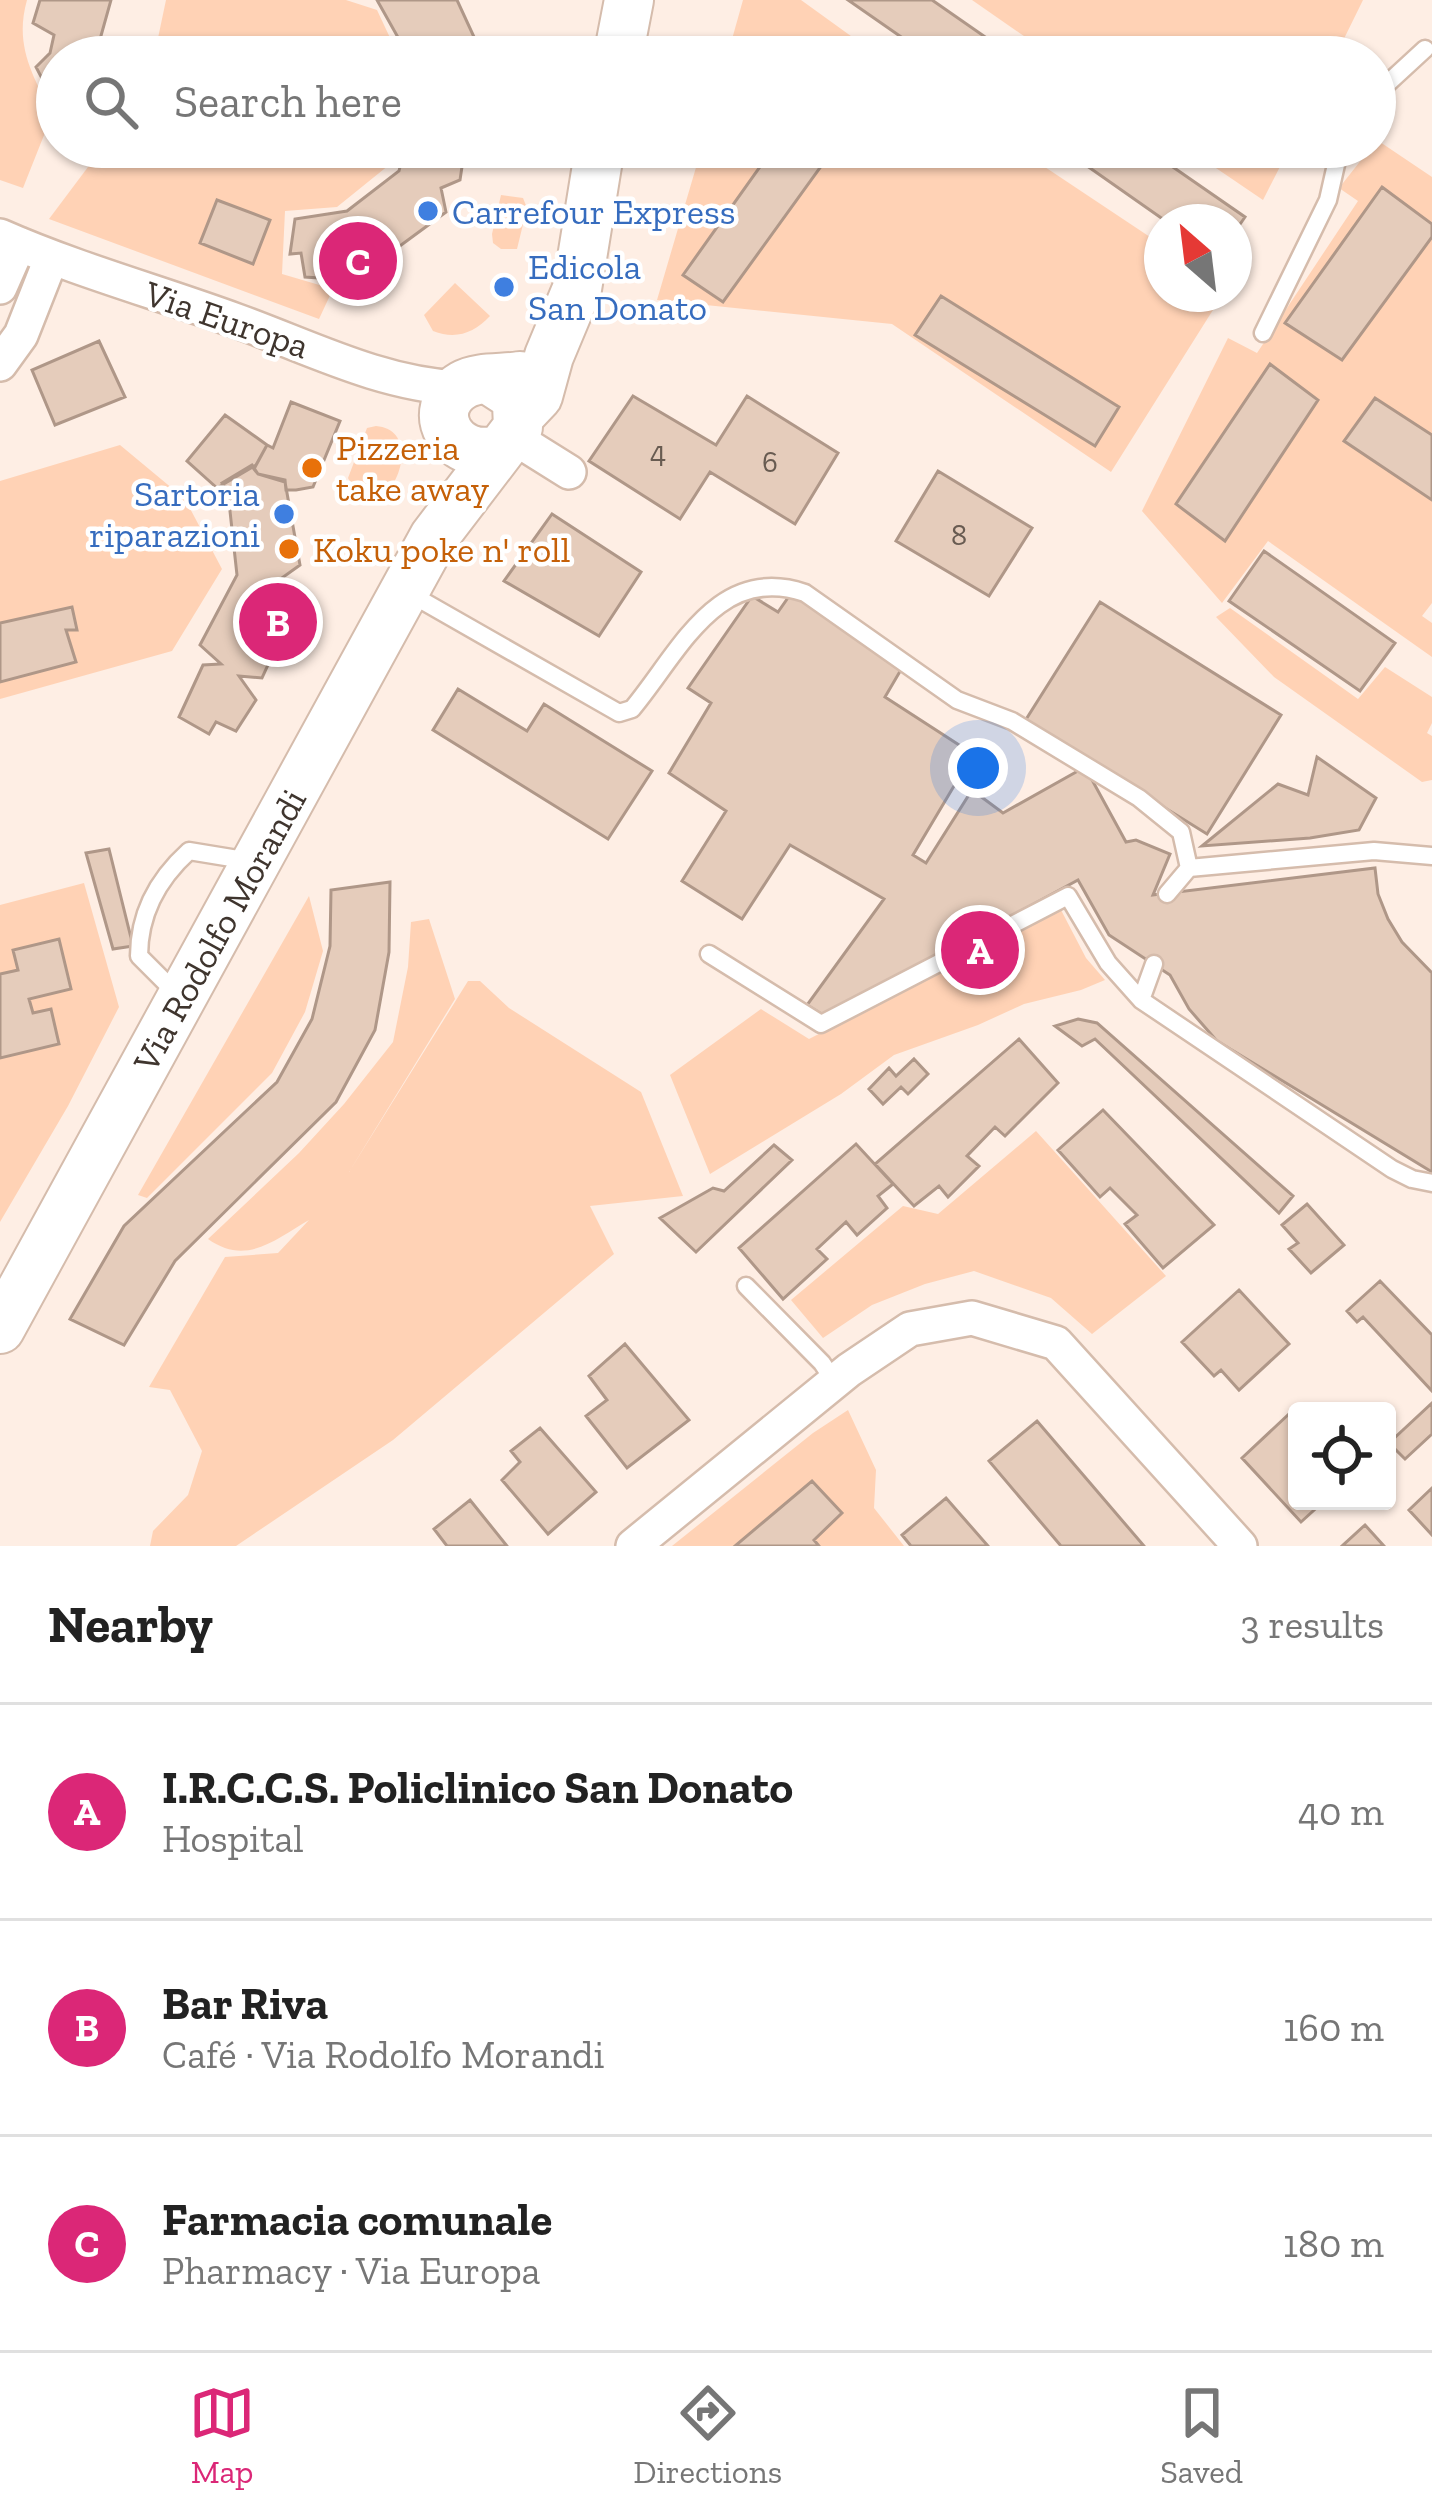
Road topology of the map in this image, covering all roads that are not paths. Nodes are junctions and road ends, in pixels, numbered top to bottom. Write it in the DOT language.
graph roads {
  1 [pos="629,0"];
  2 [pos="622,36"];
  3 [pos="1425,49"];
  4 [pos="1396,76"];
  5 [pos="597,168"];
  6 [pos="1335,168"];
  7 [pos="9,240"];
  8 [pos="51,259"];
  9 [pos="0,286"];
  10 [pos="1263,333"];
  11 [pos="0,364"];
  12 [pos="484,420"];
  13 [pos="569,472"];
  14 [pos="406,591"];
  15 [pos="1432,856"];
  16 [pos="256,862"];
  17 [pos="1189,868"];
  18 [pos="1167,893"];
  19 [pos="709,954"];
  20 [pos="1154,964"];
  21 [pos="182,998"];
  22 [pos="1142,1000"];
  23 [pos="1432,1183"];
  24 [pos="746,1286"];
  25 [pos="0,1329"];
  26 [pos="834,1382"];
  27 [pos="634,1546"];
  28 [pos="1240,1546"];
  1 -- 2 [label="street"];
  3 -- 4 [label="lane"];
  5 -- 12 [label="street, Via Rodolfo Morandi"];
  6 -- 10 [label="lane"];
  7 -- 8 [label="street, Via Europa"];
  7 -- 9 [label="street, Via Europa"];
  8 -- 11 [label="street"];
  8 -- 12 [label="street, Via Europa"];
  12 -- 13 [label="street"];
  12 -- 14 [label="street, Via Rodolfo Morandi"];
  14 -- 16 [label="street, Via Rodolfo Morandi"];
  14 -- 17 [label="lane"];
  15 -- 17 [label="lane"];
  16 -- 21 [label="street, Via Rodolfo Morandi"];
  16 -- 21 [label="lane"];
  17 -- 18 [label="lane"];
  19 -- 22 [label="lane"];
  20 -- 22 [label="lane"];
  21 -- 25 [label="street, Via Rodolfo Morandi"];
  22 -- 23 [label="lane"];
  24 -- 26 [label="lane"];
  26 -- 27 [label="street"];
  26 -- 28 [label="street"];
}
